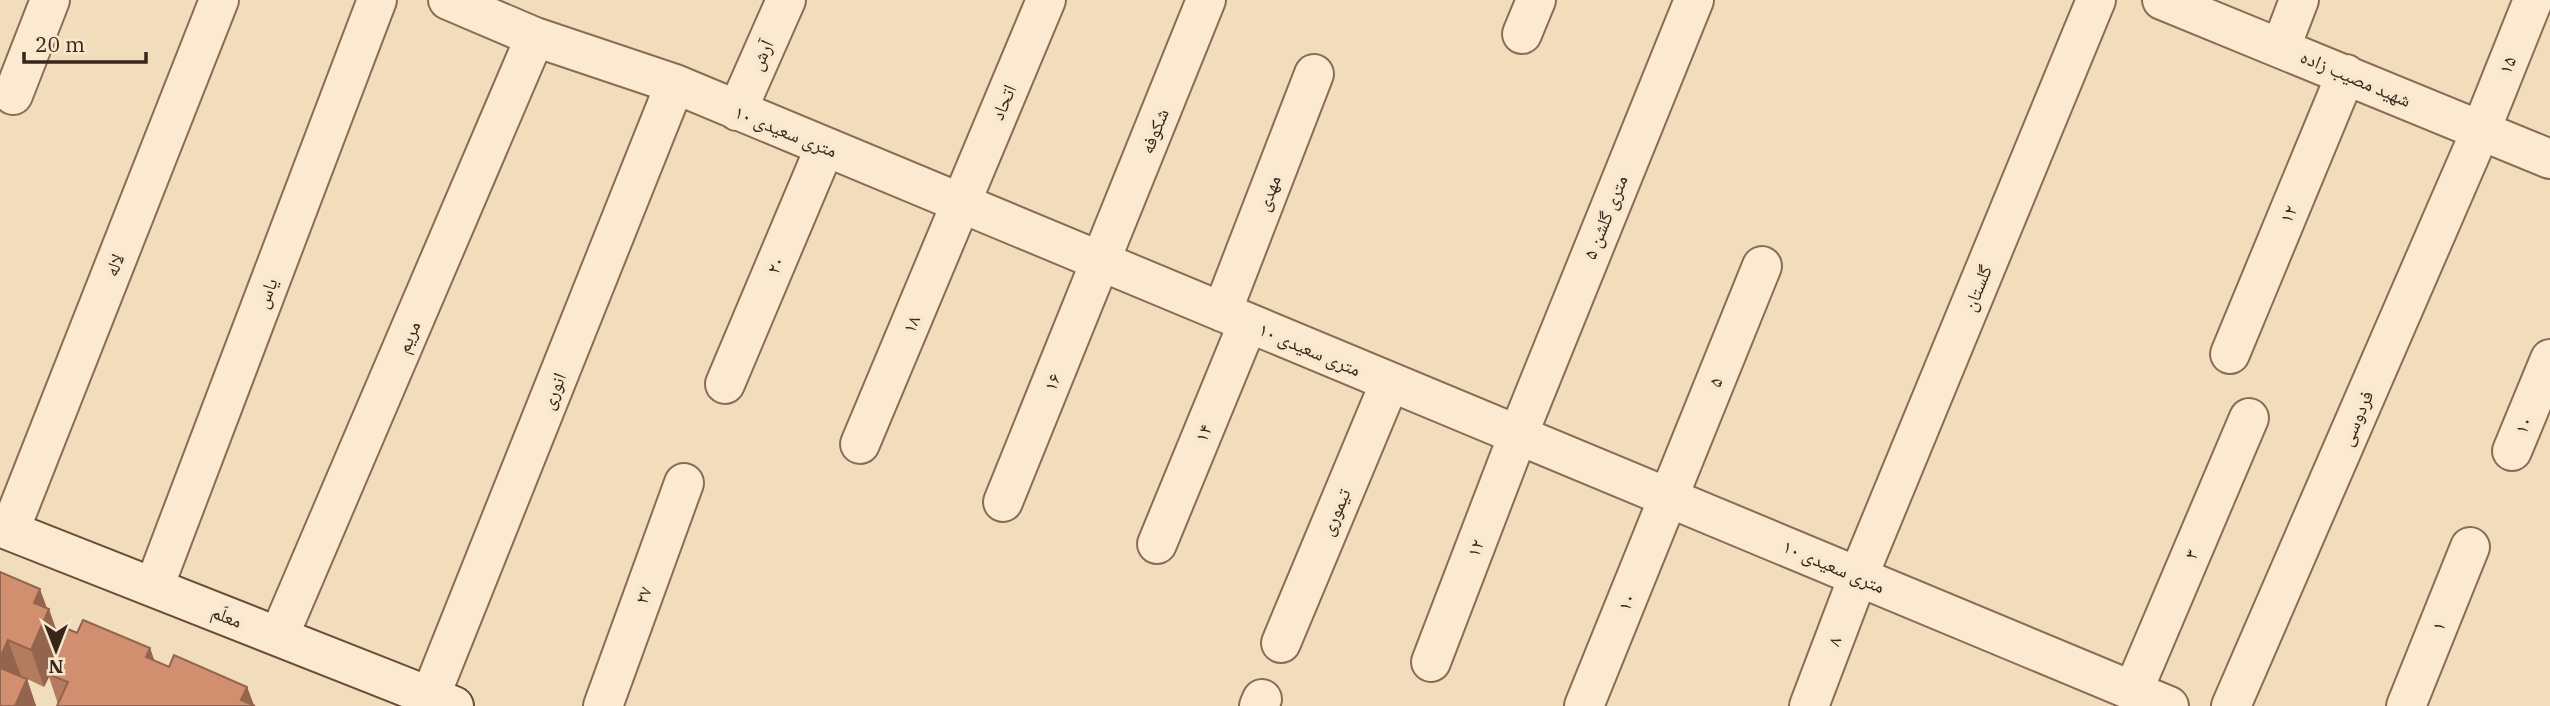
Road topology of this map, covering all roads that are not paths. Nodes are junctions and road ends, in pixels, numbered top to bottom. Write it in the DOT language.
graph roads {
  1 [pos="50,0"];
  2 [pos="219,0"];
  3 [pos="377,0"];
  4 [pos="448,0"];
  5 [pos="786,0"];
  6 [pos="1046,0"];
  7 [pos="1206,0"];
  8 [pos="1694,0"];
  9 [pos="2096,0"];
  10 [pos="2162,0"];
  11 [pos="2299,0"];
  12 [pos="2533,0"];
  13 [pos="523,21"];
  14 [pos="2281,47"];
  15 [pos="1314,74"];
  16 [pos="2346,74"];
  17 [pos="675,84"];
  18 [pos="13,95"];
  19 [pos="737,111"];
  20 [pos="2481,130"];
  21 [pos="825,147"];
  22 [pos="2550,159"];
  23 [pos="961,203"];
  24 [pos="1101,262"];
  25 [pos="1762,266"];
  26 [pos="1235,318"];
  27 [pos="2230,354"];
  28 [pos="2550,359"];
  29 [pos="1390,382"];
  30 [pos="726,384"];
  31 [pos="2249,418"];
  32 [pos="1518,435"];
  33 [pos="860,444"];
  34 [pos="2512,452"];
  35 [pos="684,484"];
  36 [pos="1669,498"];
  37 [pos="1003,502"];
  38 [pos="5,528"];
  39 [pos="1157,544"];
  40 [pos="2470,547"];
  41 [pos="1858,577"];
  42 [pos="154,587"];
  43 [pos="279,636"];
  44 [pos="1281,642"];
  45 [pos="1432,662"];
  46 [pos="2133,691"];
  47 [pos="442,701"];
  48 [pos="603,706"];
  49 [pos="1584,706"];
  50 [pos="1809,706"];
  51 [pos="2169,706"];
  52 [pos="2231,706"];
  53 [pos="2406,706"];
  1 -- 18 [label="street"];
  2 -- 38 [label="street, لاله"];
  3 -- 42 [label="street, یاس"];
  4 -- 13 [label="street, ۱۰ متری سعیدی"];
  5 -- 19 [label="street, آرش"];
  6 -- 23 [label="street, اتحاد"];
  7 -- 24 [label="street, شکوفه"];
  8 -- 32 [label="street, ۵ متری گلشن"];
  9 -- 41 [label="street, گلستان"];
  10 -- 14 [label="street, شهید مصیب زاده"];
  11 -- 14 [label="street"];
  12 -- 20 [label="street, ۱۵"];
  13 -- 17 [label="street, ۱۰ متری سعیدی"];
  13 -- 43 [label="street, مریم"];
  14 -- 16 [label="street, شهید مصیب زاده"];
  15 -- 26 [label="street, مهدی"];
  16 -- 20 [label="street, شهید مصیب زاده"];
  16 -- 27 [label="street, ۱۲"];
  17 -- 19 [label="street, ۱۰ متری سعیدی"];
  17 -- 47 [label="street, انوری"];
  19 -- 21 [label="street, ۱۰ متری سعیدی"];
  20 -- 22 [label="street, شهید مصیب زاده"];
  20 -- 52 [label="street, فردوسی"];
  21 -- 23 [label="street, ۱۰ متری سعیدی"];
  21 -- 30 [label="street, ۲۰"];
  23 -- 24 [label="street, ۱۰ متری سعیدی"];
  23 -- 33 [label="street, ۱۸"];
  24 -- 26 [label="street, ۱۰ متری سعیدی"];
  24 -- 37 [label="street, ۱۶"];
  25 -- 36 [label="street, ۵"];
  26 -- 29 [label="street, ۱۰ متری سعیدی"];
  26 -- 39 [label="street, ۱۴"];
  28 -- 34 [label="street, ۱۰"];
  29 -- 32 [label="street, ۱۰ متری سعیدی"];
  29 -- 44 [label="street, تیموری"];
  31 -- 46 [label="street, ۳"];
  32 -- 36 [label="street, ۱۰ متری سعیدی"];
  32 -- 45 [label="street, ۱۲"];
  35 -- 48 [label="street, ۲۷"];
  36 -- 41 [label="street, ۱۰ متری سعیدی"];
  36 -- 49 [label="street, ۱۰"];
  38 -- 42 [label="street, معلّم"];
  40 -- 53 [label="street, ۱"];
  41 -- 46 [label="street, ۱۰ متری سعیدی"];
  41 -- 50 [label="street, ۸"];
  42 -- 43 [label="street, معلّم"];
  43 -- 47 [label="street, معلّم"];
  46 -- 51 [label="street, ۱۰ متری سعیدی"];
}
